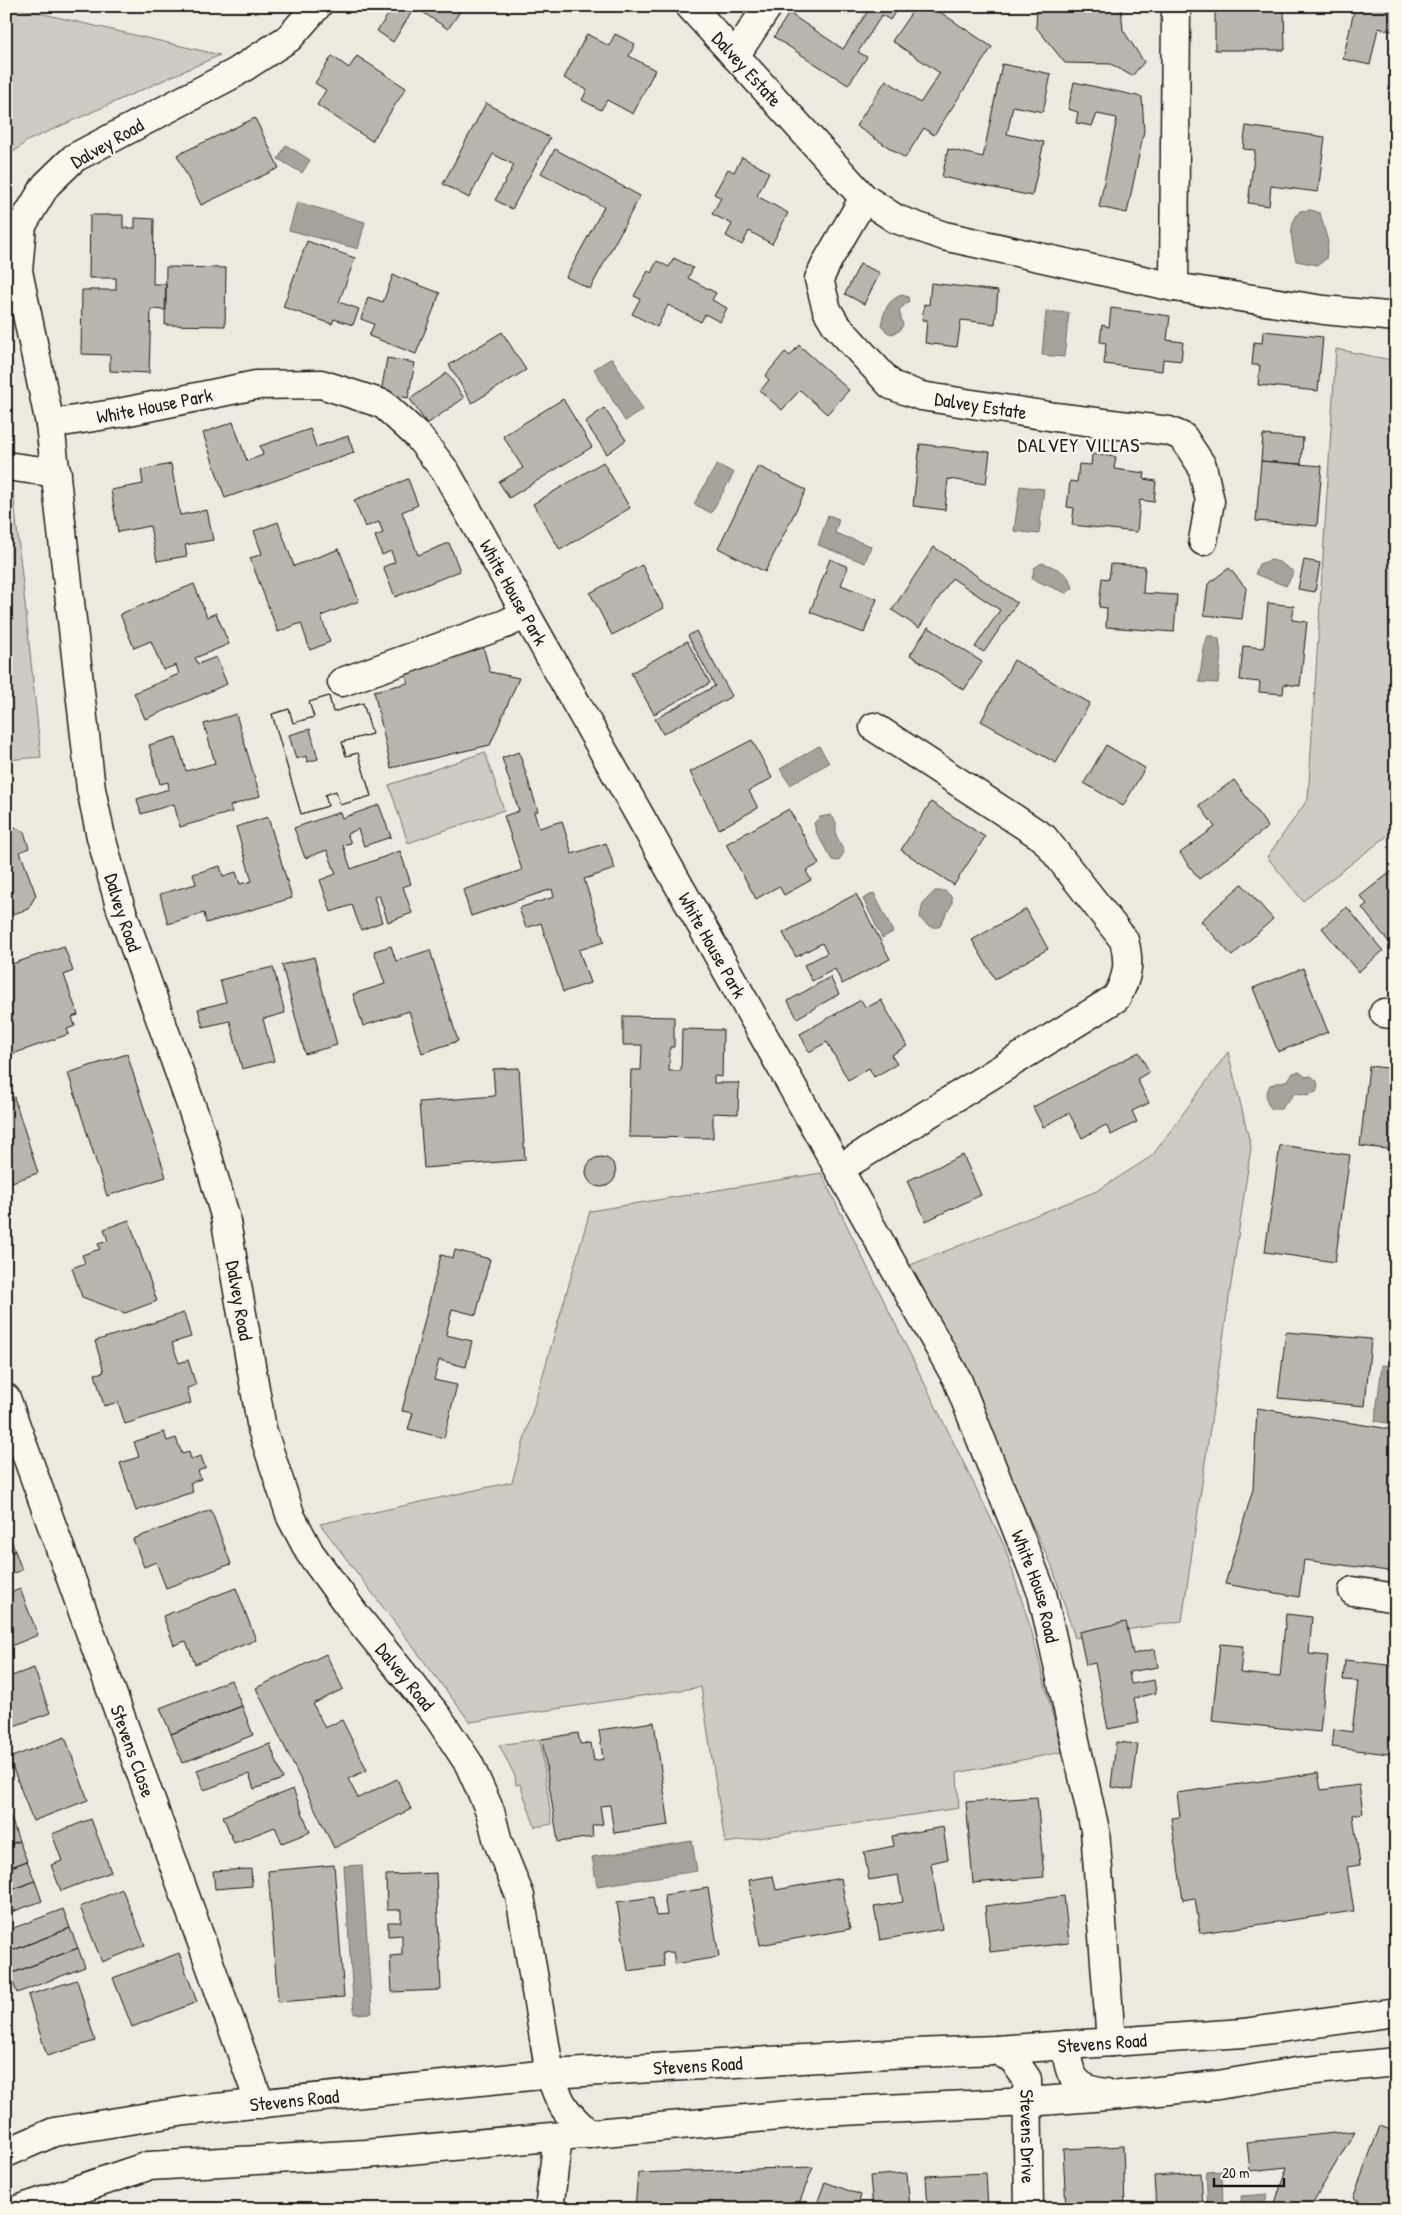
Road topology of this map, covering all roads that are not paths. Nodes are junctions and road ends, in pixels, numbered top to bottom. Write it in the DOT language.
graph roads {
  1 [pos="317,6"];
  2 [pos="690,6"];
  3 [pos="768,6"];
  4 [pos="1176,6"];
  5 [pos="735,56"];
  6 [pos="864,198"];
  7 [pos="1174,287"];
  8 [pos="1396,317"];
  9 [pos="50,424"];
  10 [pos="6,466"];
  11 [pos="57,473"];
  12 [pos="1203,541"];
  13 [pos="526,614"];
  14 [pos="342,682"];
  15 [pos="874,727"];
  16 [pos="839,1169"];
  17 [pos="6,1398"];
  18 [pos="1353,1591"];
  19 [pos="1396,1598"];
  20 [pos="1396,2012"];
  21 [pos="1111,2042"];
  22 [pos="1066,2046"];
  23 [pos="996,2050"];
  24 [pos="1396,2062"];
  25 [pos="550,2074"];
  26 [pos="1120,2095"];
  27 [pos="1028,2102"];
  28 [pos="260,2104"];
  29 [pos="589,2134"];
  30 [pos="558,2137"];
  31 [pos="8,2147"];
  32 [pos="20,2209"];
  33 [pos="549,2209"];
  34 [pos="1029,2209"];
  1 -- 9 [label="street, Dalvey Road"];
  2 -- 5 [label="street, Dalvey Estate"];
  3 -- 5 [label="street"];
  4 -- 7 [label="street"];
  5 -- 6 [label="street, Dalvey Estate"];
  6 -- 7 [label="street, Dalvey Estate"];
  6 -- 12 [label="street, Dalvey Estate"];
  7 -- 8 [label="street, Dalvey Estate"];
  9 -- 11 [label="street, Dalvey Road"];
  9 -- 13 [label="street, White House Park"];
  10 -- 11 [label="street"];
  11 -- 25 [label="street, Dalvey Road"];
  13 -- 14 [label="street"];
  13 -- 16 [label="street, White House Park"];
  15 -- 16 [label="street"];
  16 -- 21 [label="street, White House Road"];
  17 -- 28 [label="street, Stevens Close"];
  18 -- 19 [label="street"];
  20 -- 21 [label="street, Stevens Road"];
  21 -- 22 [label="street, Stevens Road"];
  22 -- 23 [label="street, Stevens Road"];
  22 -- 26 [label="street"];
  23 -- 25 [label="street, Stevens Road"];
  23 -- 27 [label="street, Stevens Drive"];
  24 -- 26 [label="street"];
  25 -- 28 [label="street, Stevens Road"];
  25 -- 29 [label="street, Dalvey Road"];
  26 -- 27 [label="street"];
  27 -- 29 [label="street"];
  27 -- 34 [label="street, Stevens Drive"];
  28 -- 31 [label="street, Stevens Road"];
  29 -- 30 [label="street"];
  30 -- 32 [label="street"];
  30 -- 33 [label="street"];
}
